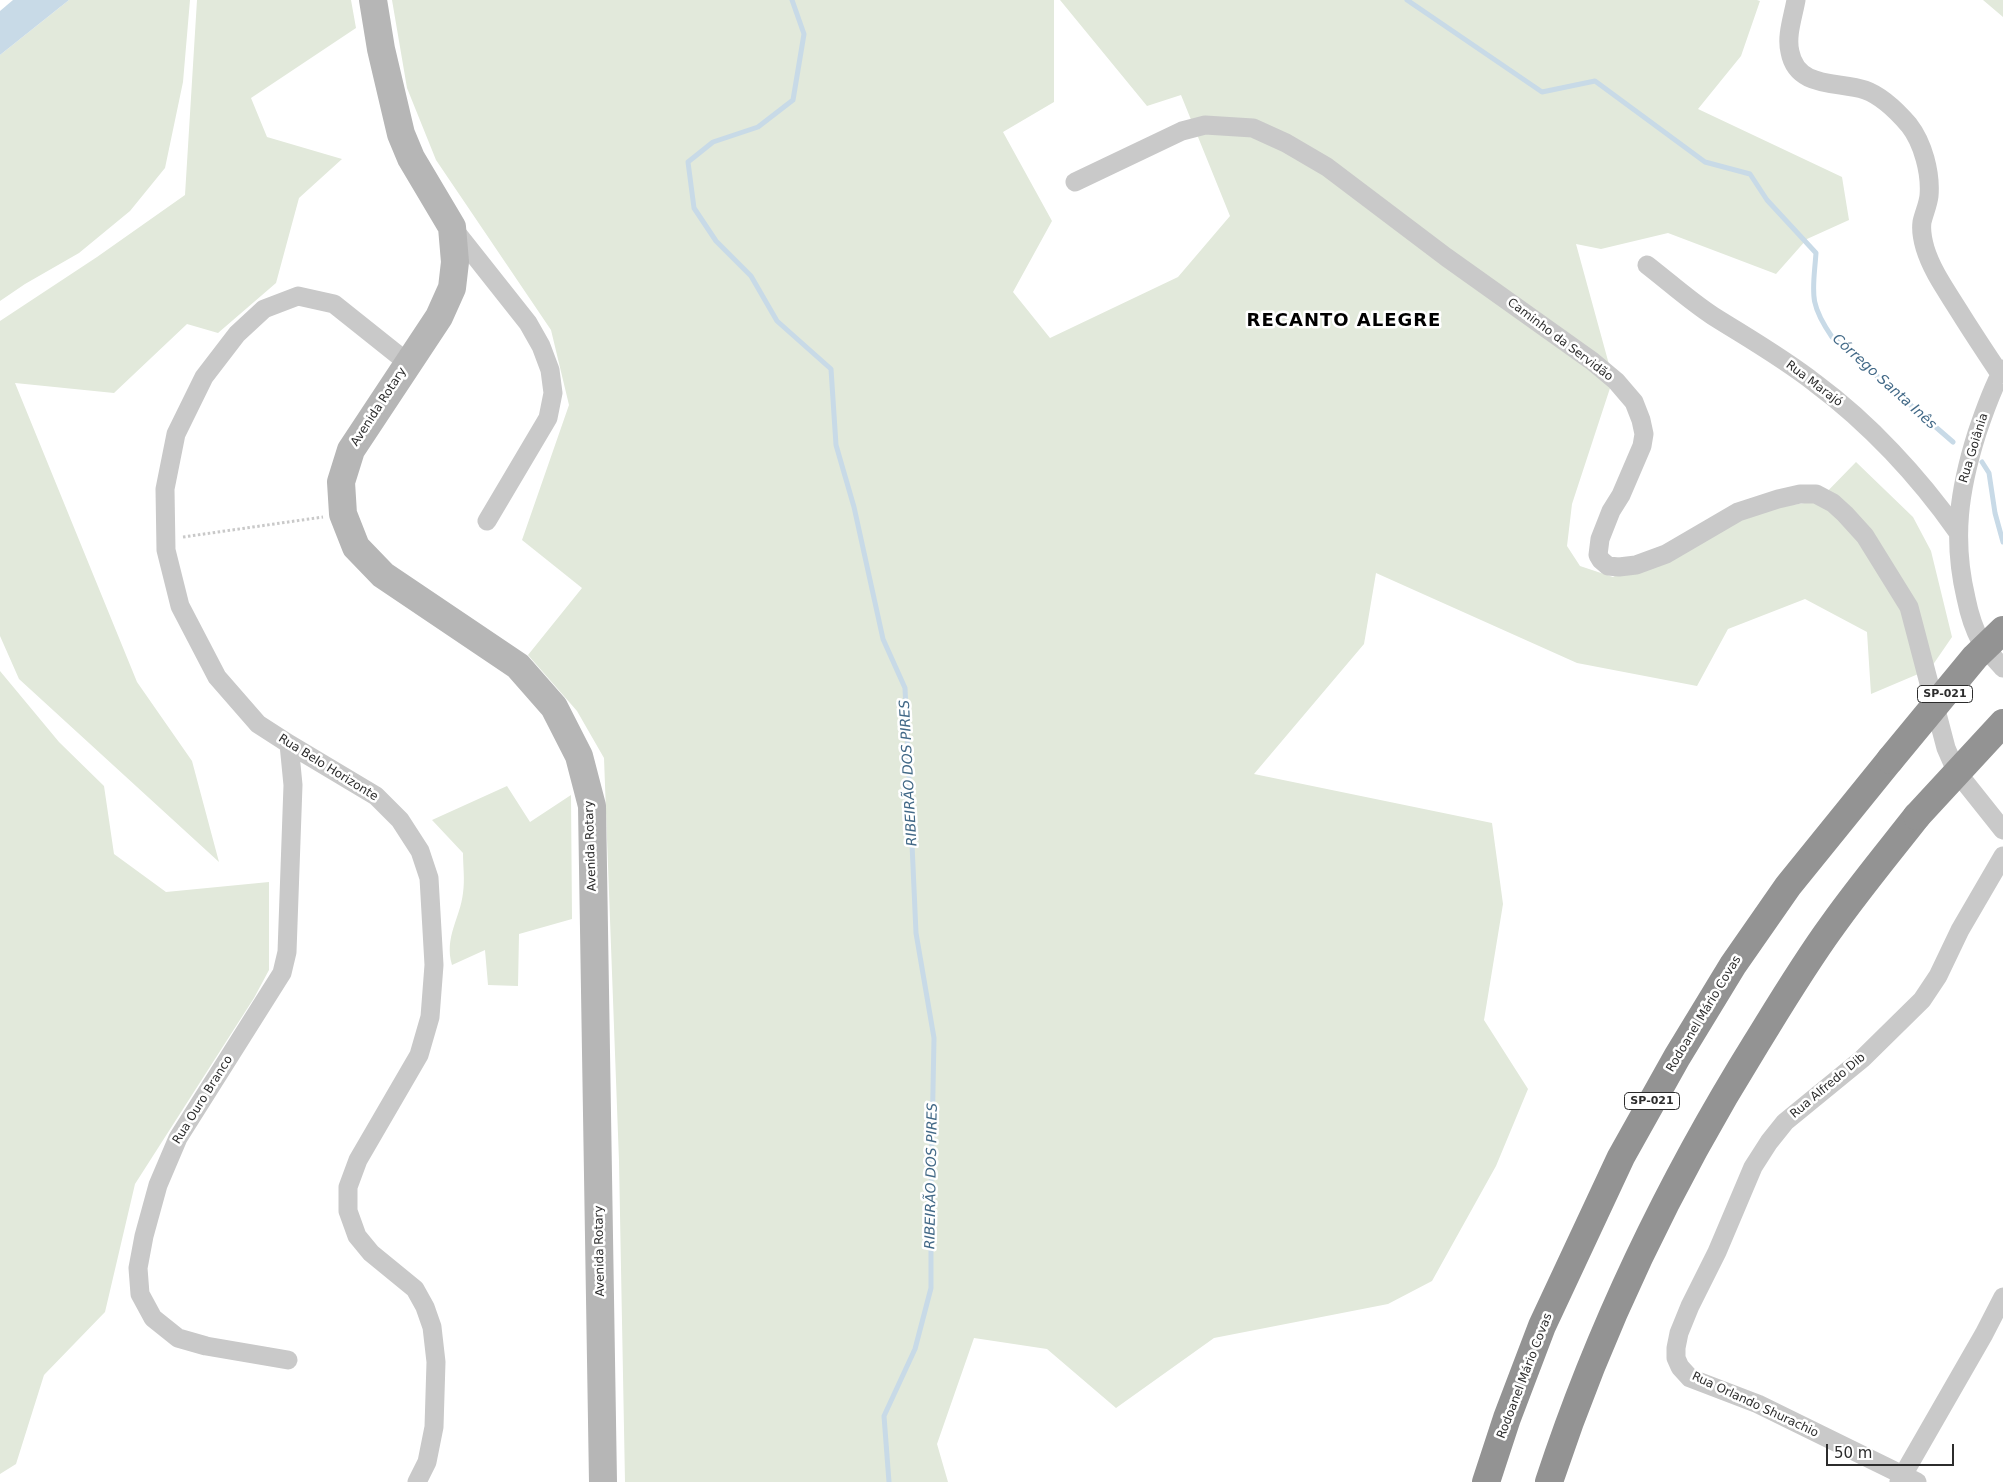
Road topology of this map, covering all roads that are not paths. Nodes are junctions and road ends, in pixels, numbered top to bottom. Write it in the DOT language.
graph roads {
  1 [pos="373,0"];
  2 [pos="1796,0"];
  3 [pos="1075,182"];
  4 [pos="452,227"];
  5 [pos="1647,265"];
  6 [pos="408,363"];
  7 [pos="2002,372"];
  8 [pos="487,521"];
  9 [pos="1957,531"];
  10 [pos="2003,630"];
  11 [pos="2003,668"];
  12 [pos="2003,723"];
  13 [pos="289,744"];
  14 [pos="2003,830"];
  15 [pos="2003,856"];
  16 [pos="2003,1297"];
  17 [pos="1679,1333"];
  18 [pos="288,1360"];
  19 [pos="1906,1480"];
  20 [pos="417,1482"];
  21 [pos="604,1482"];
  22 [pos="1486,1482"];
  23 [pos="1549,1482"];
  1 -- 4 [label="street"];
  2 -- 7 [label="street"];
  3 -- 14 [label="street, Caminho da Servidão"];
  4 -- 6 [label="street, Avenida Rotary"];
  4 -- 8 [label="street"];
  5 -- 9 [label="street, Rua Marajó"];
  6 -- 13 [label="street, Rua Belo Horizonte"];
  6 -- 21 [label="street, Avenida Rotary"];
  7 -- 9 [label="street, Rua Goiânia"];
  9 -- 11 [label="street, Rua Goiânia"];
  10 -- 22 [label="highway, Rodoanel Mário Covas / SP-021, bridge"];
  12 -- 23 [label="highway, bridge"];
  13 -- 18 [label="street, Rua Ouro Branco"];
  13 -- 20 [label="street, Rua Belo Horizonte"];
  15 -- 17 [label="street, Rua Alfredo Dib"];
  16 -- 19 [label="street"];
  17 -- 19 [label="street, Rua Orlando Shurachio"];
}
